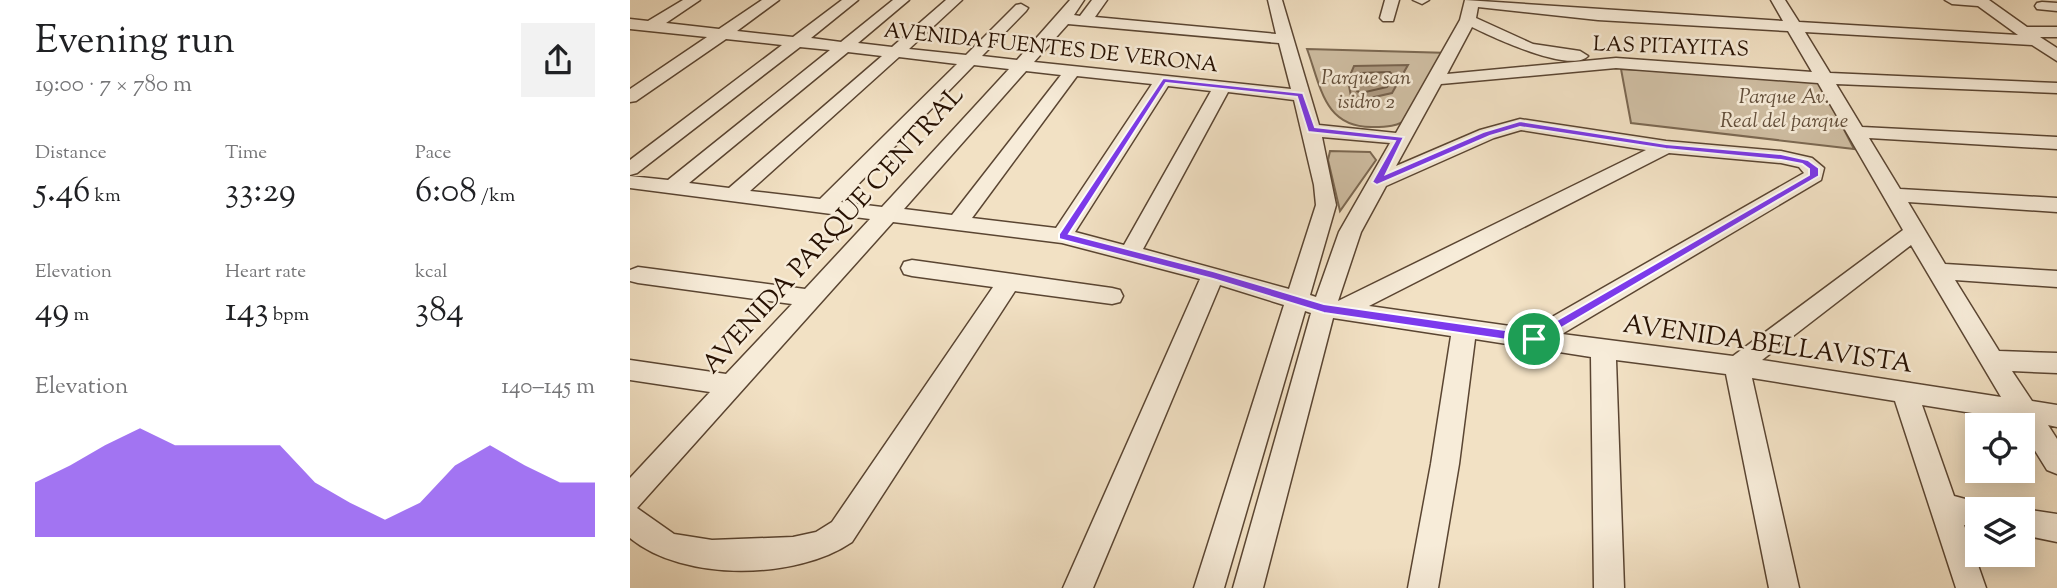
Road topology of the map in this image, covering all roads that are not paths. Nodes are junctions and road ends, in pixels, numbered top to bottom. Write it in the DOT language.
graph roads {
  1 [pos="693,0"];
  2 [pos="772,0"];
  3 [pos="851,0"];
  4 [pos="902,0"];
  5 [pos="956,0"];
  6 [pos="1077,0"];
  7 [pos="1100,0"];
  8 [pos="1275,0"];
  9 [pos="1392,0"];
  10 [pos="1778,0"];
  11 [pos="1952,0"];
  12 [pos="1471,1"];
  13 [pos="1980,1"];
  14 [pos="1021,8"];
  15 [pos="1388,18"];
  16 [pos="1064,19"];
  17 [pos="1468,20"];
  18 [pos="1084,21"];
  19 [pos="630,24"];
  20 [pos="650,26"];
  21 [pos="1794,29"];
  22 [pos="2057,32"];
  23 [pos="723,34"];
  24 [pos="2030,36"];
  25 [pos="1284,38"];
  26 [pos="630,39"];
  27 [pos="795,42"];
  28 [pos="845,47"];
  29 [pos="893,52"];
  30 [pos="2057,57"];
  31 [pos="971,60"];
  32 [pos="1616,63"];
  33 [pos="1022,65"];
  34 [pos="1073,71"];
  35 [pos="1824,78"];
  36 [pos="1163,80"];
  37 [pos="1433,80"];
  38 [pos="1222,86"];
  39 [pos="2057,88"];
  40 [pos="1300,95"];
  41 [pos="630,97"];
  42 [pos="1311,130"];
  43 [pos="1856,132"];
  44 [pos="1401,139"];
  45 [pos="2057,143"];
  46 [pos="1666,147"];
  47 [pos="630,169"];
  48 [pos="630,182"];
  49 [pos="1377,182"];
  50 [pos="672,187"];
  51 [pos="733,195"];
  52 [pos="1893,195"];
  53 [pos="2057,205"];
  54 [pos="825,206"];
  55 [pos="888,214"];
  56 [pos="957,223"];
  57 [pos="1915,231"];
  58 [pos="1062,236"];
  59 [pos="1131,252"];
  60 [pos="912,268"];
  61 [pos="1938,271"];
  62 [pos="638,275"];
  63 [pos="1213,275"];
  64 [pos="2057,279"];
  65 [pos="1009,282"];
  66 [pos="1112,296"];
  67 [pos="810,299"];
  68 [pos="1297,302"];
  69 [pos="1332,310"];
  70 [pos="1464,329"];
  71 [pos="1534,339"];
  72 [pos="1603,349"];
  73 [pos="1994,361"];
  74 [pos="2057,363"];
  75 [pos="1737,366"];
  76 [pos="630,370"];
  77 [pos="730,385"];
  78 [pos="1905,394"];
  79 [pos="2024,411"];
  80 [pos="2057,416"];
  81 [pos="2057,461"];
  82 [pos="630,498"];
  83 [pos="1945,508"];
  84 [pos="1965,512"];
  85 [pos="630,519"];
  86 [pos="2035,524"];
  87 [pos="2057,528"];
  88 [pos="842,532"];
  89 [pos="1078,588"];
  90 [pos="1209,588"];
  91 [pos="1248,588"];
  92 [pos="1423,588"];
  93 [pos="1609,588"];
  94 [pos="1784,588"];
  95 [pos="1971,588"];
  1 -- 20 [label="street"];
  2 -- 23 [label="street"];
  3 -- 27 [label="street"];
  4 -- 28 [label="street"];
  5 -- 29 [label="street"];
  6 -- 16 [label="street, AVENIDA PARQUE CENTRAL"];
  7 -- 18 [label="street"];
  8 -- 25 [label="street"];
  9 -- 15 [label="street"];
  10 -- 21 [label="street"];
  11 -- 13 [label="street"];
  12 -- 17 [label="street"];
  12 -- 21 [label="street"];
  13 -- 24 [label="street"];
  14 -- 31 [label="street"];
  16 -- 18 [label="street"];
  16 -- 33 [label="street, AVENIDA PARQUE CENTRAL"];
  17 -- 32 [label="street"];
  17 -- 37 [label="street"];
  18 -- 25 [label="street"];
  19 -- 20 [label="street, AVENIDA FUENTES DE VERONA"];
  20 -- 23 [label="street, AVENIDA FUENTES DE VERONA"];
  20 -- 26 [label="street"];
  21 -- 24 [label="street"];
  21 -- 35 [label="street"];
  22 -- 24 [label="street"];
  23 -- 27 [label="street, AVENIDA FUENTES DE VERONA"];
  23 -- 41 [label="street"];
  24 -- 30 [label="street"];
  25 -- 40 [label="street"];
  27 -- 28 [label="street, AVENIDA FUENTES DE VERONA"];
  27 -- 47 [label="street"];
  28 -- 29 [label="street, AVENIDA FUENTES DE VERONA"];
  28 -- 50 [label="street"];
  29 -- 31 [label="street, AVENIDA FUENTES DE VERONA"];
  29 -- 51 [label="street"];
  31 -- 33 [label="street, AVENIDA FUENTES DE VERONA"];
  31 -- 54 [label="street"];
  32 -- 35 [label="street, LAS PITAYITAS"];
  32 -- 37 [label="street, LAS PITAYITAS"];
  33 -- 34 [label="street, AVENIDA FUENTES DE VERONA"];
  33 -- 55 [label="street, AVENIDA PARQUE CENTRAL"];
  34 -- 36 [label="street, AVENIDA FUENTES DE VERONA"];
  34 -- 56 [label="street"];
  35 -- 39 [label="street, LAS PITAYITAS"];
  35 -- 43 [label="street"];
  36 -- 38 [label="street, AVENIDA FUENTES DE VERONA"];
  36 -- 58 [label="street"];
  37 -- 44 [label="street"];
  38 -- 40 [label="street, AVENIDA FUENTES DE VERONA"];
  38 -- 59 [label="street"];
  40 -- 42 [label="street"];
  42 -- 44 [label="street"];
  42 -- 68 [label="street"];
  43 -- 45 [label="street"];
  43 -- 52 [label="street"];
  44 -- 49 [label="street"];
  46 -- 49 [label="street"];
  46 -- 69 [label="street"];
  46 -- 71 [label="street"];
  48 -- 50 [label="street, AVENIDA BELLAVISTA"];
  49 -- 69 [label="street"];
  50 -- 51 [label="street, AVENIDA BELLAVISTA"];
  51 -- 54 [label="street, AVENIDA BELLAVISTA"];
  52 -- 53 [label="street"];
  52 -- 57 [label="street"];
  54 -- 55 [label="street, AVENIDA BELLAVISTA"];
  55 -- 56 [label="street, AVENIDA BELLAVISTA"];
  55 -- 67 [label="street, AVENIDA PARQUE CENTRAL"];
  56 -- 58 [label="street, AVENIDA BELLAVISTA"];
  57 -- 61 [label="street"];
  57 -- 75 [label="street"];
  58 -- 59 [label="street, AVENIDA BELLAVISTA"];
  59 -- 63 [label="street, AVENIDA BELLAVISTA"];
  60 -- 65 [label="street"];
  61 -- 64 [label="street"];
  61 -- 73 [label="street"];
  62 -- 67 [label="street"];
  63 -- 68 [label="street, AVENIDA BELLAVISTA"];
  63 -- 89 [label="street"];
  65 -- 66 [label="street"];
  65 -- 88 [label="street"];
  67 -- 77 [label="street, AVENIDA PARQUE CENTRAL"];
  68 -- 69 [label="street, AVENIDA BELLAVISTA"];
  68 -- 90 [label="street"];
  69 -- 70 [label="street, AVENIDA BELLAVISTA"];
  69 -- 91 [label="street"];
  70 -- 71 [label="street, AVENIDA BELLAVISTA"];
  70 -- 92 [label="street"];
  71 -- 72 [label="street, AVENIDA BELLAVISTA"];
  72 -- 75 [label="street, AVENIDA BELLAVISTA"];
  72 -- 93 [label="street"];
  73 -- 74 [label="street"];
  73 -- 79 [label="street"];
  75 -- 78 [label="street, AVENIDA BELLAVISTA"];
  75 -- 94 [label="street"];
  76 -- 77 [label="street"];
  77 -- 82 [label="street, AVENIDA PARQUE CENTRAL"];
  78 -- 79 [label="street, AVENIDA BELLAVISTA"];
  78 -- 83 [label="street"];
  79 -- 80 [label="street, AVENIDA BELLAVISTA"];
  79 -- 81 [label="street"];
  83 -- 84 [label="street"];
  83 -- 95 [label="street"];
  85 -- 88 [label="street"];
  86 -- 87 [label="street"];
}
